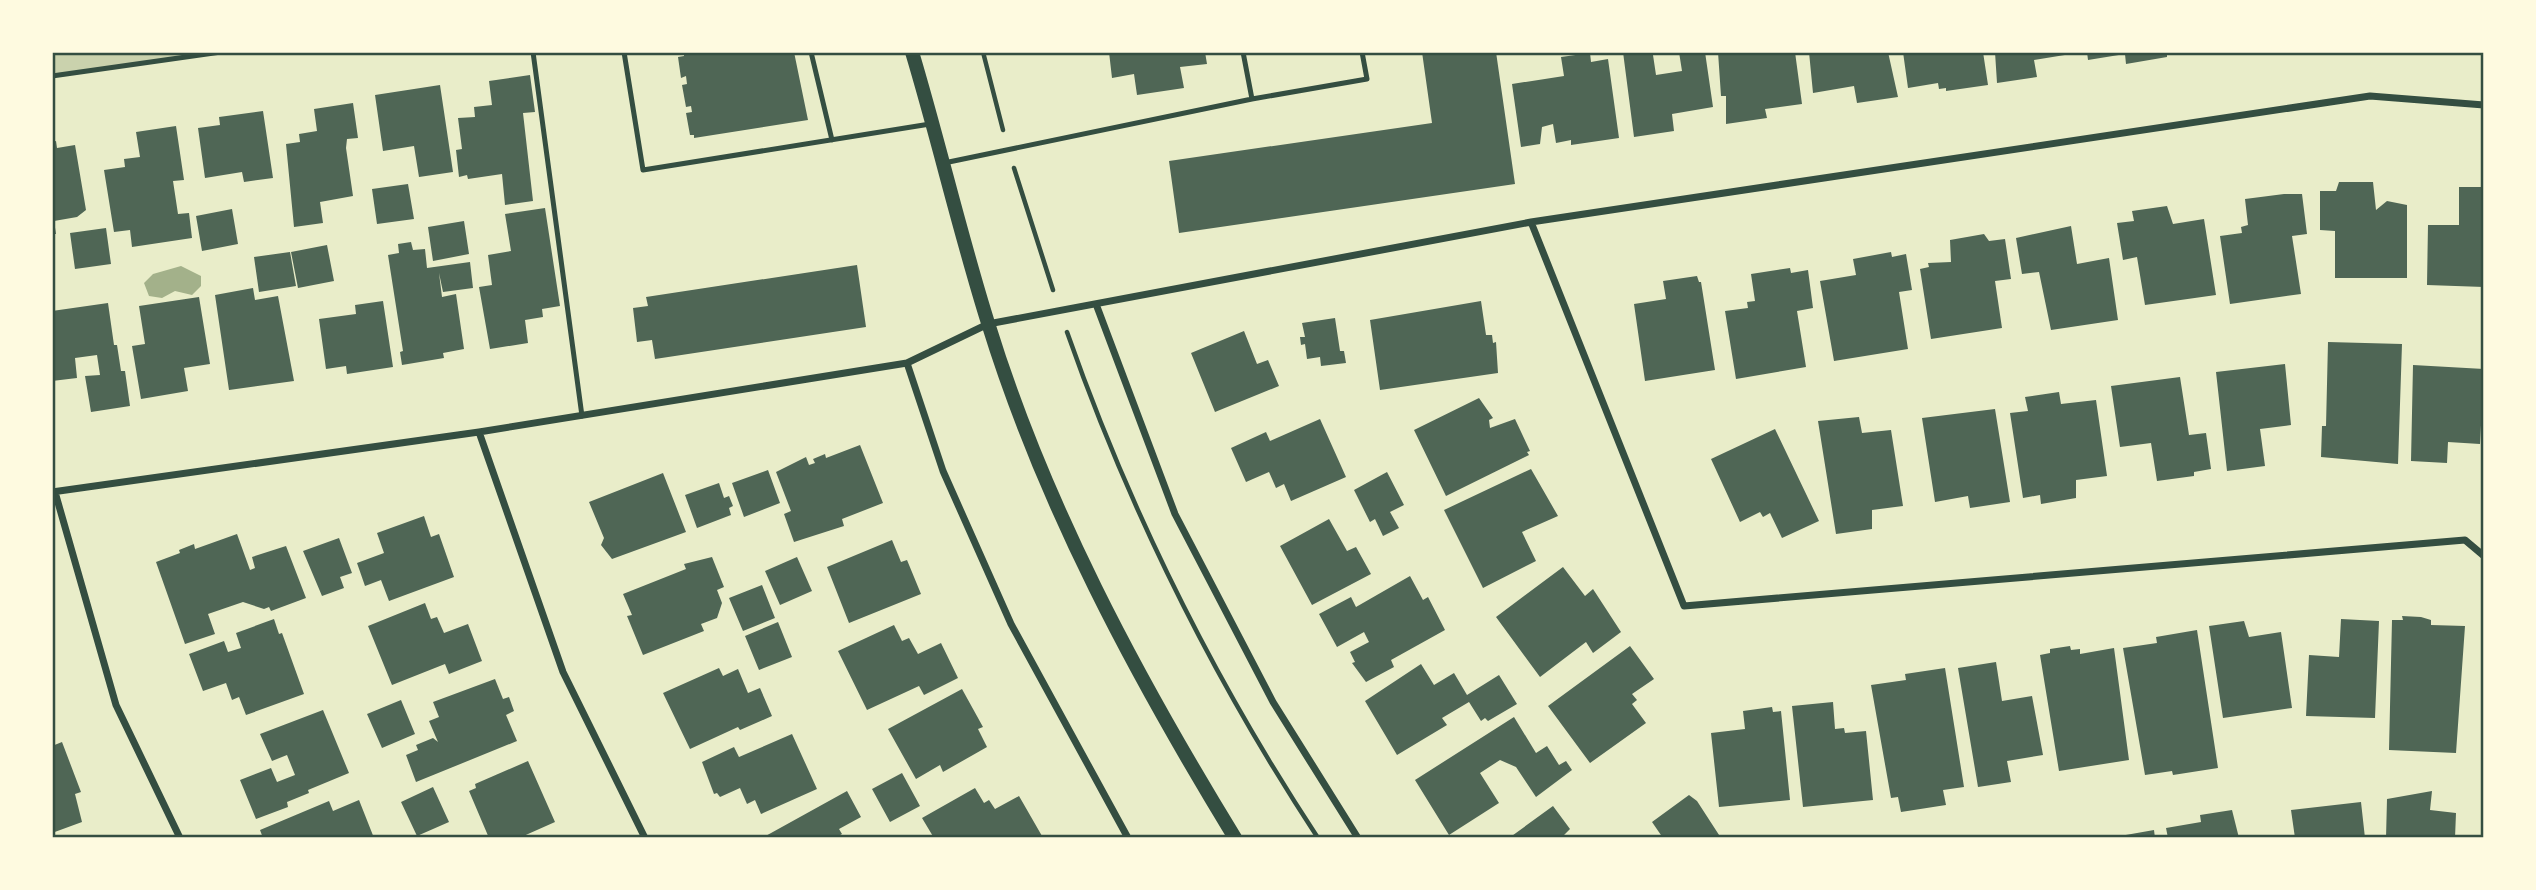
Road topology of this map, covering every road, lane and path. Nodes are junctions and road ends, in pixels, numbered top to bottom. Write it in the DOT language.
graph roads {
  1 [pos="221,52"];
  2 [pos="533,52"];
  3 [pos="624,52"];
  4 [pos="811,52"];
  5 [pos="912,52"];
  6 [pos="1243,52"];
  7 [pos="1362,52"];
  8 [pos="52,76"];
  9 [pos="1252,99"];
  10 [pos="2483,105"];
  11 [pos="933,123"];
  12 [pos="832,140"];
  13 [pos="944,163"];
  14 [pos="1531,222"];
  15 [pos="1096,304"];
  16 [pos="988,324"];
  17 [pos="907,363"];
  18 [pos="1080,369"];
  19 [pos="582,416"];
  20 [pos="479,432"];
  21 [pos="54,492"];
  22 [pos="2483,556"];
  23 [pos="180,838"];
  24 [pos="645,838"];
  25 [pos="1128,838"];
  26 [pos="1236,838"];
  27 [pos="1318,838"];
  28 [pos="1358,838"];
  1 -- 8 [label="lane"];
  2 -- 19 [label="lane"];
  3 -- 12 [label="lane"];
  4 -- 12 [label="lane"];
  5 -- 11 [label="main road"];
  6 -- 9 [label="lane"];
  7 -- 9 [label="lane"];
  9 -- 13 [label="lane"];
  10 -- 14 [label="street"];
  11 -- 12 [label="lane"];
  11 -- 13 [label="main road"];
  13 -- 16 [label="main road"];
  14 -- 15 [label="street"];
  14 -- 22 [label="street"];
  15 -- 16 [label="street"];
  15 -- 28 [label="street"];
  16 -- 17 [label="street"];
  16 -- 26 [label="main road"];
  17 -- 19 [label="street"];
  17 -- 25 [label="street"];
  18 -- 27 [label="path"];
  19 -- 20 [label="street"];
  20 -- 21 [label="street"];
  20 -- 24 [label="street"];
  21 -- 23 [label="street"];
}
